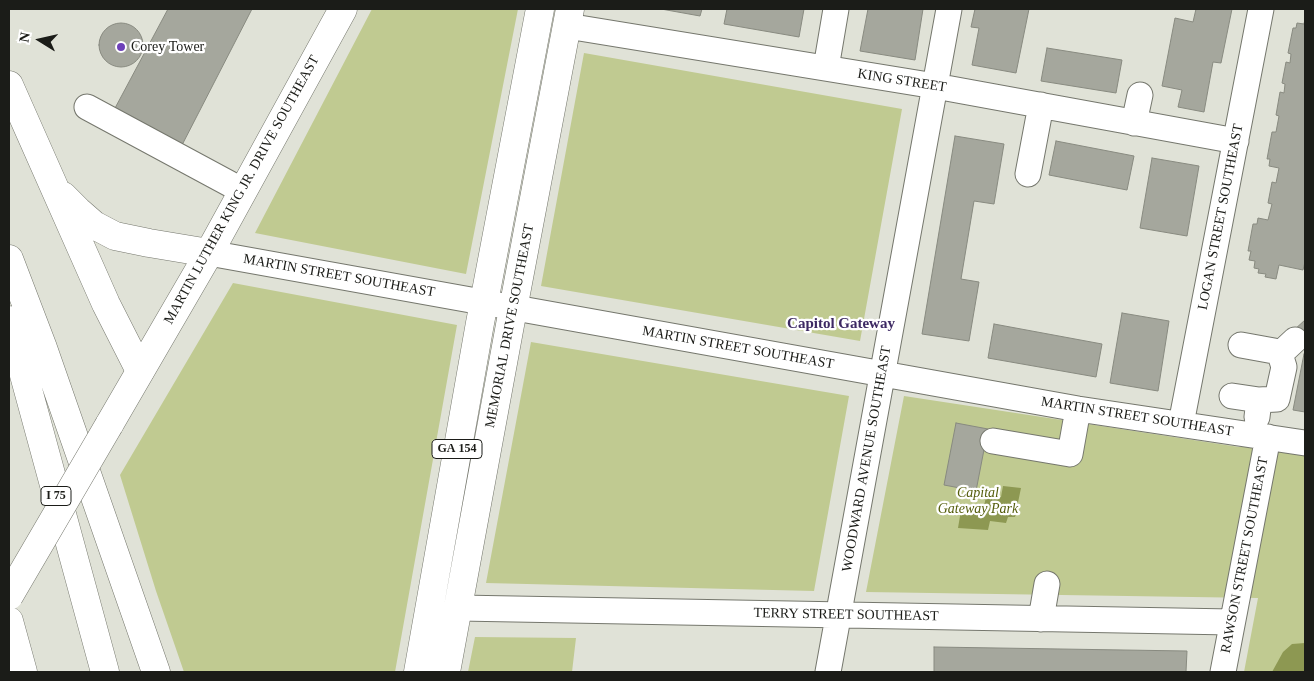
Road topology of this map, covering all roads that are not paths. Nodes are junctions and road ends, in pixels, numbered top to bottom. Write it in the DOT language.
graph roads {
  1 [pos="343,9"];
  2 [pos="540,9"];
  3 [pos="836,9"];
  4 [pos="949,9"];
  5 [pos="1262,9"];
  6 [pos="569,17"];
  7 [pos="826,68"];
  8 [pos="9,85"];
  9 [pos="935,86"];
  10 [pos="1140,95"];
  11 [pos="1041,105"];
  12 [pos="87,108"];
  13 [pos="1134,122"];
  14 [pos="1236,141"];
  15 [pos="1028,174"];
  16 [pos="55,188"];
  17 [pos="243,191"];
  18 [pos="208,253"];
  19 [pos="9,260"];
  20 [pos="484,302"];
  21 [pos="513,307"];
  22 [pos="9,320"];
  23 [pos="1241,345"];
  24 [pos="140,371"];
  25 [pos="882,374"];
  26 [pos="1232,396"];
  27 [pos="1260,400"];
  28 [pos="1078,409"];
  29 [pos="1181,424"];
  30 [pos="1261,436"];
  31 [pos="993,441"];
  32 [pos="1305,443"];
  33 [pos="1047,584"];
  34 [pos="9,596"];
  35 [pos="459,608"];
  36 [pos="838,616"];
  37 [pos="1041,619"];
  38 [pos="9,621"];
  39 [pos="1232,622"];
  40 [pos="23,672"];
  41 [pos="105,672"];
  42 [pos="156,672"];
  43 [pos="418,672"];
  44 [pos="446,672"];
  45 [pos="828,672"];
  46 [pos="1223,672"];
  1 -- 17 [label="main road, MARTIN LUTHER KING JR. DRIVE SOUTHEAST"];
  2 -- 20 [label="main road, MEMORIAL DRIVE SOUTHEAST / GA 154"];
  3 -- 7 [label="street"];
  4 -- 9 [label="street, WOODWARD AVENUE SOUTHEAST"];
  5 -- 14 [label="street, LOGAN STREET SOUTHEAST"];
  6 -- 7 [label="street, KING STREET"];
  6 -- 21 [label="main road, MEMORIAL DRIVE SOUTHEAST / GA 154"];
  7 -- 9 [label="street, KING STREET"];
  8 -- 16 [label="main road"];
  9 -- 11 [label="street, KING STREET"];
  9 -- 25 [label="street, WOODWARD AVENUE SOUTHEAST"];
  10 -- 13 [label="street"];
  11 -- 13 [label="street, KING STREET"];
  11 -- 15 [label="street"];
  12 -- 17 [label="street"];
  13 -- 14 [label="street, KING STREET"];
  14 -- 29 [label="street, LOGAN STREET SOUTHEAST"];
  16 -- 18 [label="main road"];
  16 -- 24 [label="main road"];
  17 -- 18 [label="main road, MARTIN LUTHER KING JR. DRIVE SOUTHEAST"];
  18 -- 20 [label="street, MARTIN STREET SOUTHEAST"];
  18 -- 24 [label="main road, MARTIN LUTHER KING JR. DRIVE SOUTHEAST"];
  19 -- 42 [label="main road"];
  20 -- 21 [label="street, MARTIN STREET SOUTHEAST"];
  20 -- 43 [label="main road, MEMORIAL DRIVE SOUTHEAST / GA 154"];
  21 -- 25 [label="street, MARTIN STREET SOUTHEAST"];
  21 -- 35 [label="main road, MEMORIAL DRIVE SOUTHEAST / GA 154"];
  22 -- 41 [label="main road, I 75"];
  23 -- 27 [label="street"];
  24 -- 34 [label="main road, MARTIN LUTHER KING JR. DRIVE SOUTHEAST, bridge"];
  25 -- 28 [label="street, MARTIN STREET SOUTHEAST"];
  25 -- 36 [label="street, WOODWARD AVENUE SOUTHEAST"];
  26 -- 27 [label="street"];
  27 -- 30 [label="street, RAWSON STREET SOUTHEAST"];
  28 -- 29 [label="street, MARTIN STREET SOUTHEAST"];
  28 -- 31 [label="street"];
  29 -- 30 [label="street, MARTIN STREET SOUTHEAST"];
  30 -- 32 [label="street, MARTIN STREET SOUTHEAST"];
  30 -- 39 [label="street, RAWSON STREET SOUTHEAST"];
  33 -- 37 [label="street"];
  35 -- 36 [label="street, TERRY STREET SOUTHEAST"];
  35 -- 44 [label="main road, MEMORIAL DRIVE SOUTHEAST / GA 154"];
  36 -- 37 [label="street, TERRY STREET SOUTHEAST"];
  36 -- 45 [label="street, WOODWARD AVENUE SOUTHEAST"];
  37 -- 39 [label="street, TERRY STREET SOUTHEAST"];
  38 -- 40 [label="main road"];
  39 -- 46 [label="street, RAWSON STREET SOUTHEAST"];
}
